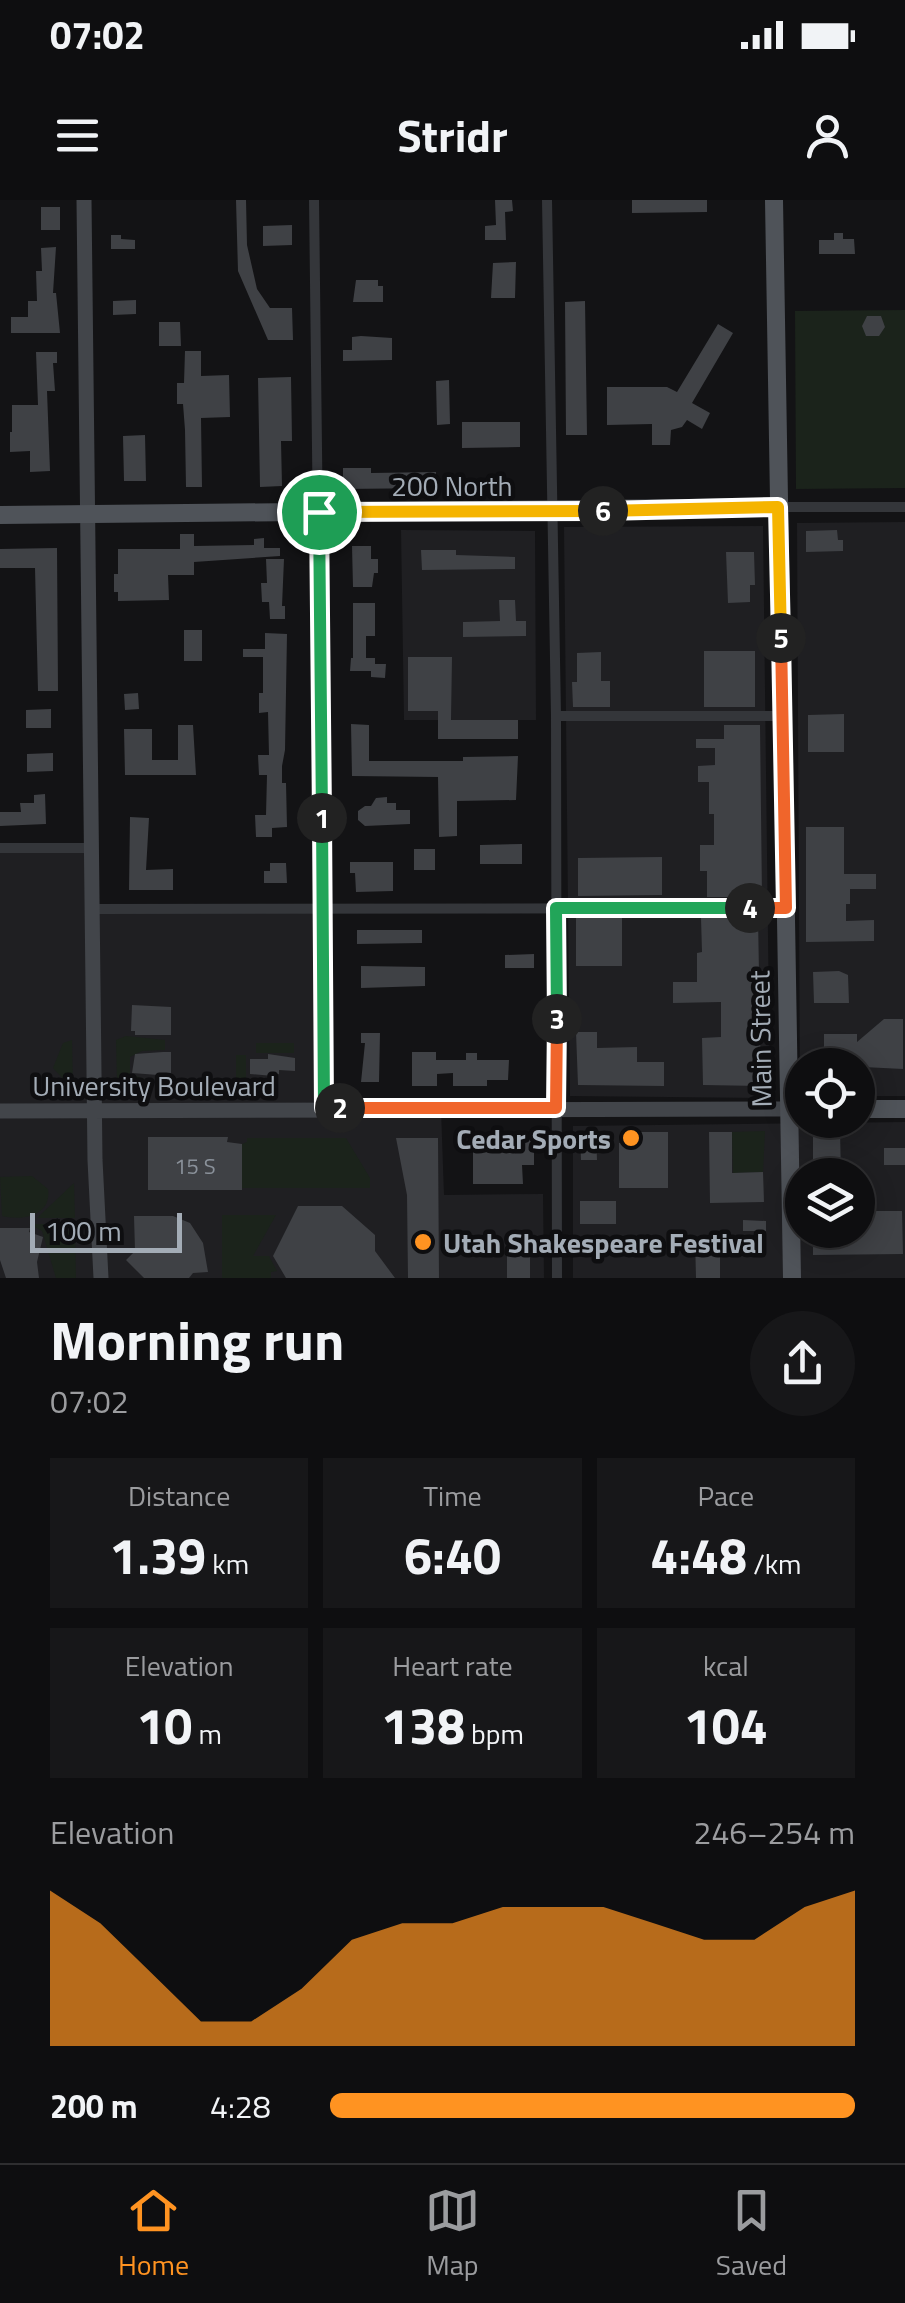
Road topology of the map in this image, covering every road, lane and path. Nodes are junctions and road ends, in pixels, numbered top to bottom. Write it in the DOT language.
graph roads {
  1 [pos="84,200"];
  2 [pos="314,200"];
  3 [pos="548,200"];
  4 [pos="774,200"];
  5 [pos="778,507"];
  6 [pos="905,507"];
  7 [pos="319,512"];
  8 [pos="552,512"];
  9 [pos="87,514"];
  10 [pos="0,515"];
  11 [pos="556,716"];
  12 [pos="782,716"];
  13 [pos="0,848"];
  14 [pos="91,848"];
  15 [pos="323,908"];
  16 [pos="556,908"];
  17 [pos="786,908"];
  18 [pos="92,909"];
  19 [pos="793,1048"];
  20 [pos="324,1108"];
  21 [pos="556,1108"];
  22 [pos="785,1108"];
  23 [pos="875,1109"];
  24 [pos="905,1109"];
  25 [pos="94,1110"];
  26 [pos="0,1111"];
  27 [pos="795,1138"];
  28 [pos="101,1278"];
  29 [pos="557,1278"];
  30 [pos="792,1278"];
  1 -- 9 [label="street"];
  2 -- 7 [label="street"];
  3 -- 8 [label="street"];
  4 -- 5 [label="main road, Main Street"];
  5 -- 6 [label="street, 200 North"];
  5 -- 8 [label="main road, 200 North"];
  5 -- 12 [label="main road, Main Street"];
  7 -- 8 [label="main road, 200 North"];
  7 -- 9 [label="main road, 200 North"];
  7 -- 15 [label="street"];
  8 -- 11 [label="street"];
  9 -- 10 [label="main road, 200 North"];
  9 -- 14 [label="street"];
  11 -- 12 [label="street"];
  11 -- 16 [label="street"];
  12 -- 17 [label="main road, Main Street"];
  13 -- 14 [label="street"];
  14 -- 18 [label="street"];
  15 -- 16 [label="street"];
  15 -- 18 [label="street"];
  15 -- 20 [label="street"];
  16 -- 17 [label="street"];
  16 -- 21 [label="street"];
  17 -- 19 [label="main road, Main Street"];
  18 -- 25 [label="street"];
  20 -- 21 [label="street, University Boulevard"];
  20 -- 25 [label="street, University Boulevard"];
  21 -- 22 [label="street, University Boulevard"];
  21 -- 29 [label="street"];
  23 -- 24 [label="main road"];
  25 -- 26 [label="street, University Boulevard"];
  25 -- 28 [label="street"];
  27 -- 30 [label="main road, Main Street"];
}
